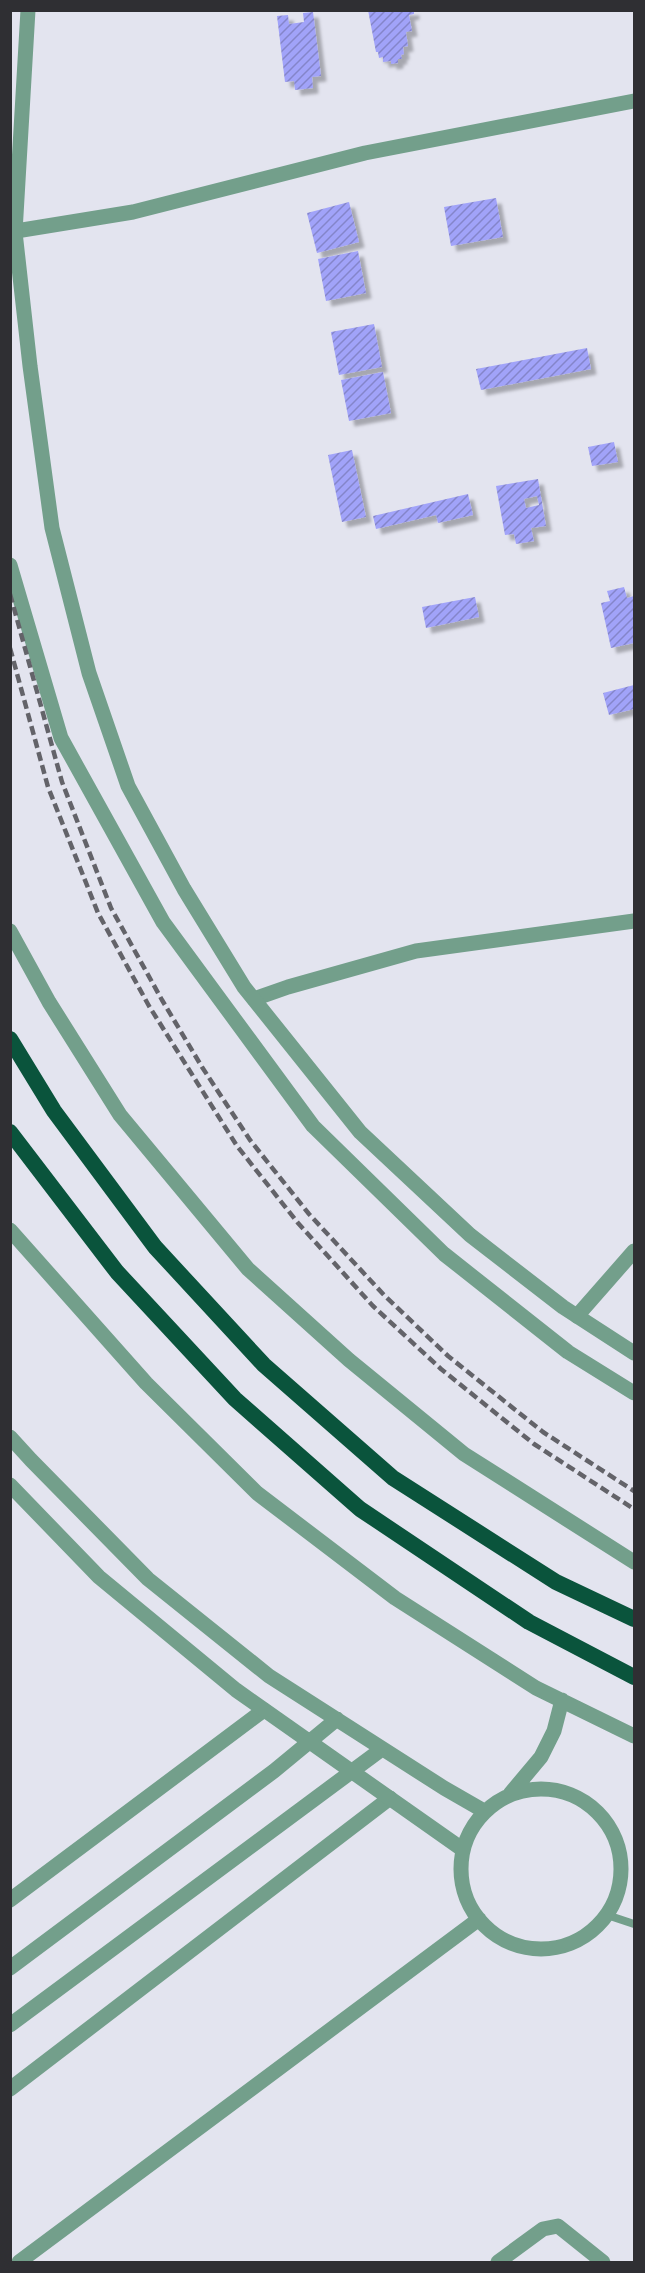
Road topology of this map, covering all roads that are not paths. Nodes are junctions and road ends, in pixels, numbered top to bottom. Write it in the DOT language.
graph roads {
  1 [pos="28,10"];
  2 [pos="634,101"];
  3 [pos="13,232"];
  4 [pos="10,565"];
  5 [pos="634,921"];
  6 [pos="10,930"];
  7 [pos="255,999"];
  8 [pos="10,1039"];
  9 [pos="10,1132"];
  10 [pos="10,1230"];
  11 [pos="634,1251"];
  12 [pos="577,1316"];
  13 [pos="634,1353"];
  14 [pos="634,1393"];
  15 [pos="10,1437"];
  16 [pos="10,1485"];
  17 [pos="634,1562"];
  18 [pos="634,1619"];
  19 [pos="634,1677"];
  20 [pos="561,1700"];
  21 [pos="264,1710"];
  22 [pos="337,1719"];
  23 [pos="634,1736"];
  24 [pos="310,1742"];
  25 [pos="382,1749"];
  26 [pos="352,1772"];
  27 [pos="510,1794"];
  28 [pos="390,1798"];
  29 [pos="484,1811"];
  30 [pos="462,1849"];
  31 [pos="634,1888"];
  32 [pos="618,1896"];
  33 [pos="10,1900"];
  34 [pos="607,1915"];
  35 [pos="479,1919"];
  36 [pos="634,1924"];
  37 [pos="10,1968"];
  38 [pos="10,2025"];
  39 [pos="10,2089"];
  40 [pos="19,2262"];
  41 [pos="498,2262"];
  42 [pos="603,2262"];
  1 -- 3 [label="street"];
  2 -- 3 [label="street"];
  3 -- 7 [label="street"];
  4 -- 14 [label="street"];
  5 -- 7 [label="street"];
  6 -- 17 [label="street"];
  7 -- 12 [label="street"];
  8 -- 18 [label="highway"];
  9 -- 19 [label="highway"];
  10 -- 20 [label="street"];
  11 -- 12 [label="street"];
  12 -- 13 [label="street"];
  15 -- 22 [label="street"];
  16 -- 21 [label="street"];
  20 -- 23 [label="street"];
  20 -- 27 [label="street"];
  21 -- 24 [label="street"];
  21 -- 33 [label="street"];
  22 -- 24 [label="street"];
  22 -- 25 [label="street"];
  24 -- 26 [label="street"];
  24 -- 37 [label="street"];
  25 -- 26 [label="street"];
  25 -- 29 [label="street"];
  26 -- 28 [label="street"];
  26 -- 38 [label="street"];
  27 -- 29 [label="street"];
  27 -- 32 [label="street"];
  28 -- 30 [label="street"];
  28 -- 39 [label="street"];
  29 -- 30 [label="street"];
  30 -- 35 [label="street"];
  31 -- 32 [label="street"];
  32 -- 34 [label="street"];
  34 -- 35 [label="street"];
  34 -- 36 [label="lane"];
  35 -- 40 [label="street"];
  41 -- 42 [label="street"];
}
